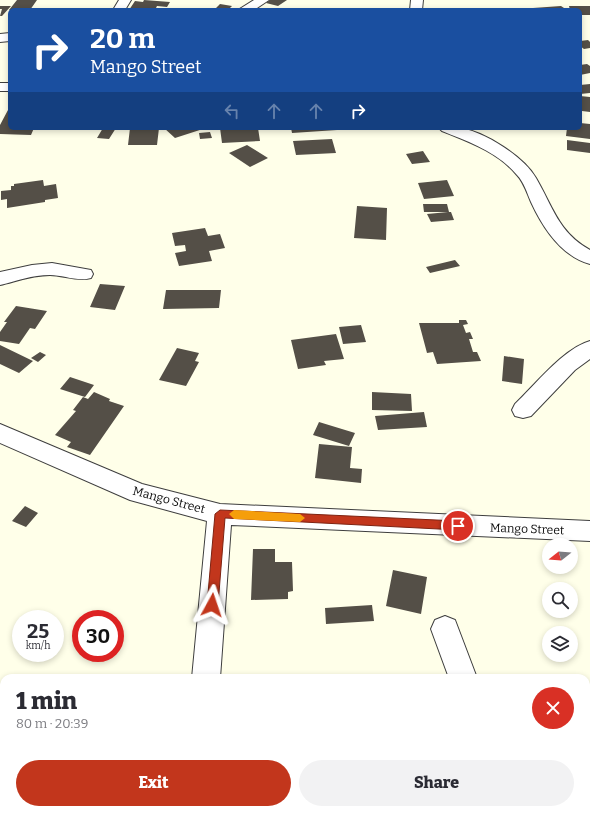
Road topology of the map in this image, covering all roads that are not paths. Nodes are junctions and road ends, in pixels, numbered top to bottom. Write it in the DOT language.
graph roads {
  1 [pos="263,0"];
  2 [pos="248,8"];
  3 [pos="451,130"];
  4 [pos="590,258"];
  5 [pos="84,274"];
  6 [pos="0,279"];
  7 [pos="590,348"];
  8 [pos="523,410"];
  9 [pos="0,433"];
  10 [pos="220,514"];
  11 [pos="590,531"];
  12 [pos="445,629"];
  13 [pos="206,674"];
  14 [pos="462,674"];
  1 -- 2 [label="street"];
  3 -- 4 [label="street"];
  5 -- 6 [label="street"];
  7 -- 8 [label="street"];
  9 -- 10 [label="street, Mango Street"];
  10 -- 11 [label="street, Mango Street"];
  10 -- 13 [label="street"];
  12 -- 14 [label="street"];
}
